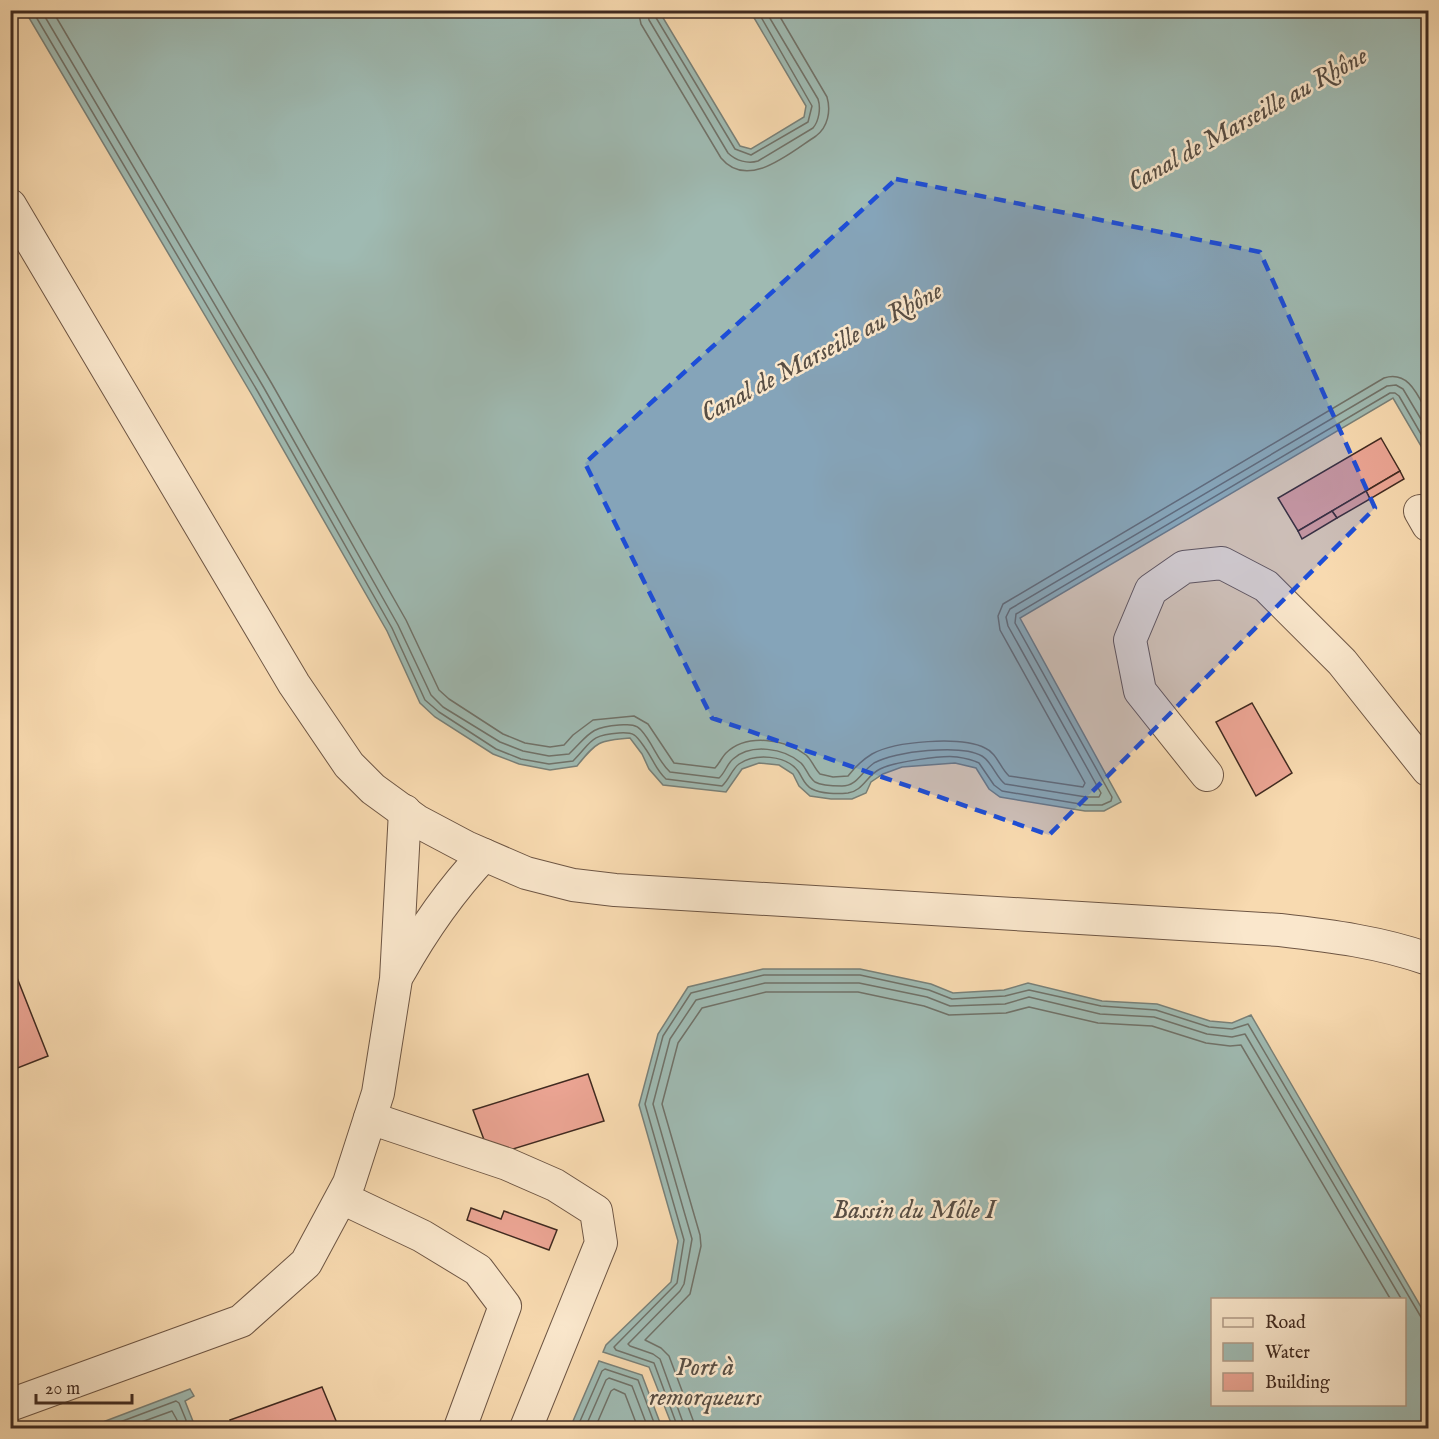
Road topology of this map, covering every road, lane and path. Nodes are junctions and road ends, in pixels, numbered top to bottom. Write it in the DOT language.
graph roads {
  1 [pos="10,205"];
  2 [pos="1428,770"];
  3 [pos="1207,775"];
  4 [pos="405,812"];
  5 [pos="484,855"];
  6 [pos="1428,959"];
  7 [pos="396,979"];
  8 [pos="370,1119"];
  9 [pos="342,1198"];
  10 [pos="10,1405"];
  11 [pos="460,1428"];
  12 [pos="526,1428"];
  1 -- 4 [label="lane"];
  2 -- 3 [label="lane"];
  4 -- 5 [label="lane"];
  4 -- 7 [label="lane"];
  5 -- 6 [label="lane"];
  5 -- 7 [label="lane"];
  7 -- 8 [label="lane"];
  8 -- 9 [label="lane"];
  8 -- 12 [label="lane"];
  9 -- 10 [label="lane"];
  9 -- 11 [label="lane"];
}
